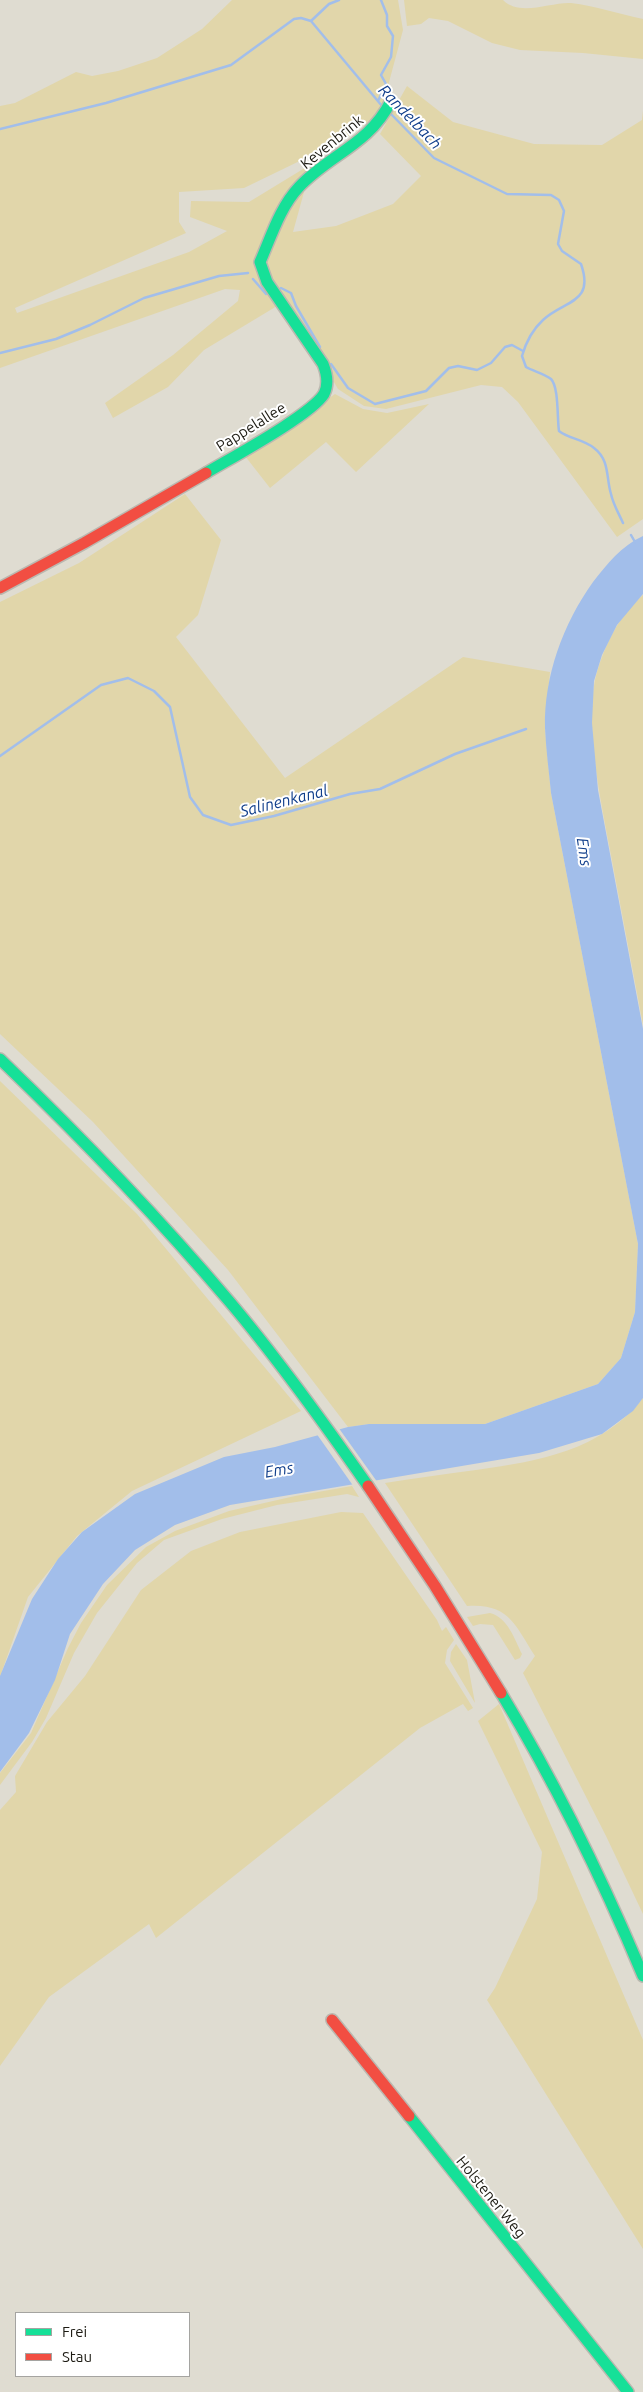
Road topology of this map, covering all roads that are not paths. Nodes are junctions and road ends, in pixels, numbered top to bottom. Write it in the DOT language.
graph roads {
  1 [pos="391,101"];
  2 [pos="287,202"];
  3 [pos="0,588"];
  4 [pos="0,1059"];
  5 [pos="643,1976"];
  6 [pos="332,2020"];
  7 [pos="628,2392"];
  1 -- 2 [label="street, Kevenbrink"];
  2 -- 3 [label="street, Pappelallee"];
  4 -- 5 [label="street"];
  6 -- 7 [label="street, Holstener Weg"];
}
